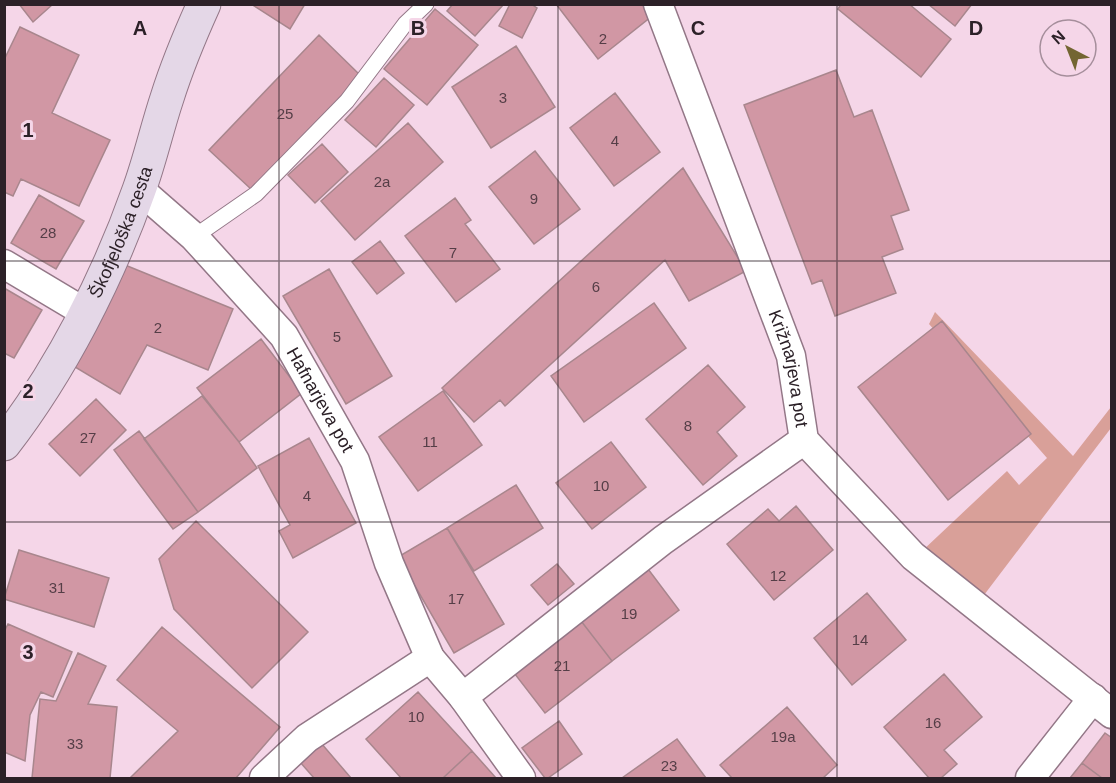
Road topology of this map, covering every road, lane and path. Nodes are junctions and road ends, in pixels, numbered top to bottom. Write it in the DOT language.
graph roads {
  1 [pos="204,4"];
  2 [pos="426,4"];
  3 [pos="658,4"];
  4 [pos="139,189"];
  5 [pos="194,237"];
  6 [pos="4,264"];
  7 [pos="86,313"];
  8 [pos="804,440"];
  9 [pos="4,444"];
  10 [pos="430,658"];
  11 [pos="463,697"];
  12 [pos="1102,706"];
  13 [pos="264,778"];
  14 [pos="521,778"];
  15 [pos="1030,778"];
  1 -- 4 [label="street, Škofjeloška cesta"];
  2 -- 5 [label="lane"];
  3 -- 8 [label="street, Križnarjeva pot"];
  4 -- 5 [label="street, Hafnarjeva pot"];
  4 -- 7 [label="street, Škofjeloška cesta"];
  5 -- 10 [label="street, Hafnarjeva pot"];
  6 -- 7 [label="street"];
  7 -- 9 [label="street, Škofjeloška cesta"];
  8 -- 11 [label="street"];
  8 -- 12 [label="street, Križnarjeva pot"];
  10 -- 11 [label="street, Hafnarjeva pot"];
  10 -- 13 [label="street"];
  11 -- 14 [label="street, Hafnarjeva pot"];
  12 -- 15 [label="street, Križnarjeva pot"];
}
